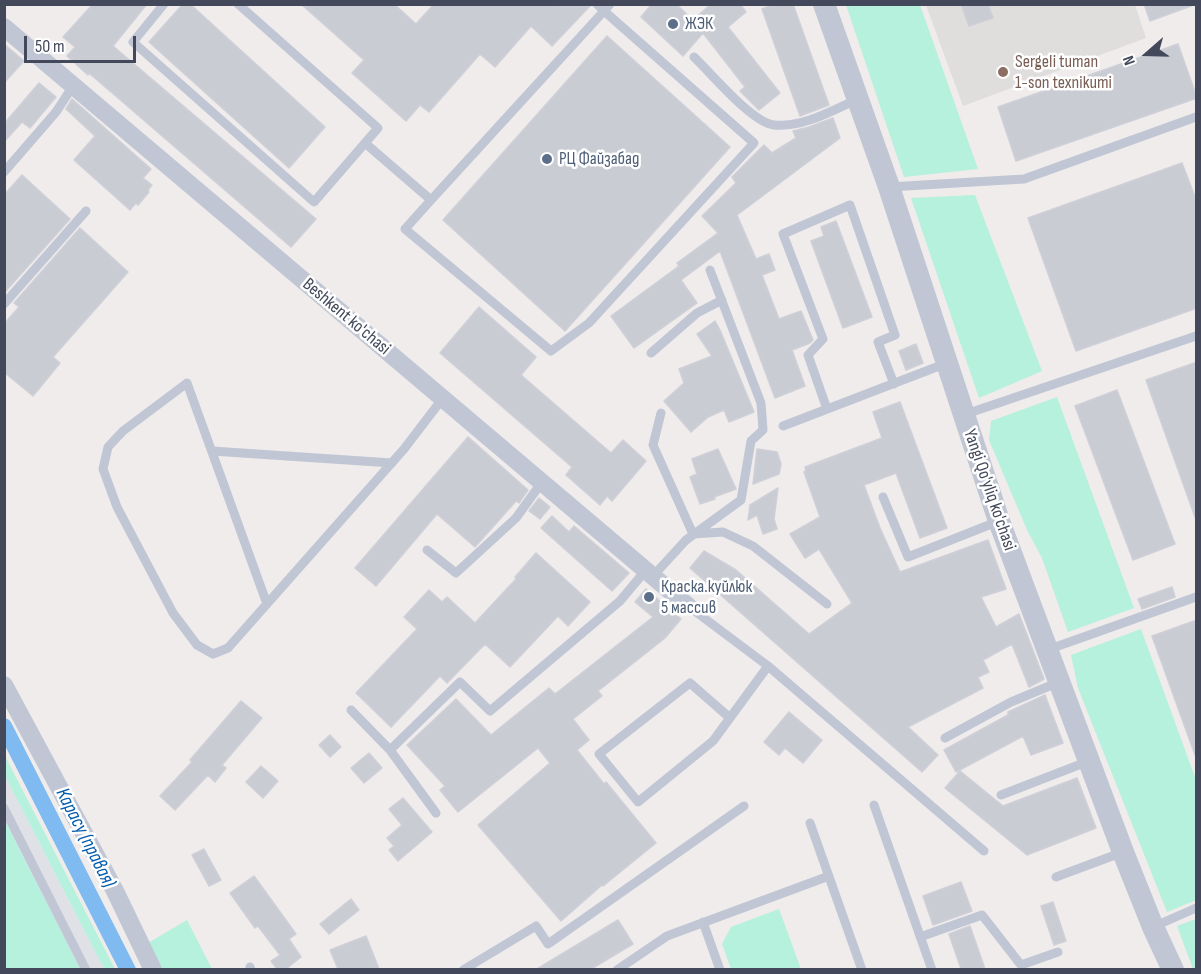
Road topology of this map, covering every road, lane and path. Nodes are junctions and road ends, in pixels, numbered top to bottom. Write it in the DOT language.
graph roads {
  1 [pos="164,4"];
  2 [pos="238,4"];
  3 [pos="824,4"];
  4 [pos="604,7"];
  5 [pos="7,34"];
  6 [pos="694,57"];
  7 [pos="73,86"];
  8 [pos="858,99"];
  9 [pos="1197,117"];
  10 [pos="365,143"];
  11 [pos="4,172"];
  12 [pos="889,187"];
  13 [pos="431,201"];
  14 [pos="86,211"];
  15 [pos="710,270"];
  16 [pos="722,300"];
  17 [pos="4,304"];
  18 [pos="1197,336"];
  19 [pos="651,353"];
  20 [pos="947,363"];
  21 [pos="894,384"];
  22 [pos="443,398"];
  23 [pos="827,409"];
  24 [pos="661,413"];
  25 [pos="963,415"];
  26 [pos="783,426"];
  27 [pos="212,452"];
  28 [pos="392,463"];
  29 [pos="542,482"];
  30 [pos="883,497"];
  31 [pos="999,521"];
  32 [pos="693,534"];
  33 [pos="427,550"];
  34 [pos="650,573"];
  35 [pos="1197,597"];
  36 [pos="267,604"];
  37 [pos="827,604"];
  38 [pos="688,606"];
  39 [pos="1047,650"];
  40 [pos="768,666"];
  41 [pos="1059,682"];
  42 [pos="4,685"];
  43 [pos="351,710"];
  44 [pos="730,718"];
  45 [pos="945,738"];
  46 [pos="390,750"];
  47 [pos="1089,761"];
  48 [pos="1001,795"];
  49 [pos="744,806"];
  50 [pos="874,806"];
  51 [pos="4,808"];
  52 [pos="436,813"];
  53 [pos="810,823"];
  54 [pos="984,851"];
  55 [pos="1123,852"];
  56 [pos="829,876"];
  57 [pos="1056,877"];
  58 [pos="1197,908"];
  59 [pos="703,922"];
  60 [pos="1153,927"];
  61 [pos="920,937"];
  62 [pos="1058,952"];
  63 [pos="86,969"];
  64 [pos="153,969"];
  65 [pos="463,969"];
  66 [pos="617,969"];
  67 [pos="720,969"];
  68 [pos="862,969"];
  69 [pos="932,969"];
  70 [pos="1173,969"];
  1 -- 10 [label="lane"];
  2 -- 10 [label="lane"];
  3 -- 8 [label="street, Yangi Qo'yliq ko'chasi"];
  4 -- 13 [label="lane"];
  4 -- 13 [label="lane"];
  5 -- 7 [label="street, Beshkent ko'chasi"];
  6 -- 8 [label="lane"];
  7 -- 11 [label="lane"];
  7 -- 22 [label="street, Beshkent ko'chasi"];
  8 -- 12 [label="street, Yangi Qo'yliq ko'chasi"];
  9 -- 12 [label="lane"];
  10 -- 13 [label="lane"];
  12 -- 20 [label="street, Yangi Qo'yliq ko'chasi"];
  14 -- 17 [label="lane"];
  15 -- 16 [label="lane"];
  16 -- 19 [label="lane"];
  16 -- 32 [label="lane"];
  18 -- 25 [label="lane"];
  20 -- 21 [label="lane"];
  20 -- 25 [label="street, Yangi Qo'yliq ko'chasi"];
  21 -- 23 [label="lane"];
  21 -- 23 [label="lane"];
  22 -- 28 [label="lane"];
  22 -- 29 [label="street, Beshkent ko'chasi"];
  23 -- 26 [label="lane"];
  24 -- 32 [label="lane"];
  25 -- 31 [label="street, Yangi Qo'yliq ko'chasi"];
  27 -- 28 [label="lane"];
  27 -- 36 [label="lane"];
  27 -- 36 [label="lane"];
  28 -- 36 [label="lane"];
  29 -- 33 [label="lane"];
  29 -- 34 [label="street, Beshkent ko'chasi"];
  30 -- 31 [label="lane"];
  31 -- 39 [label="street, Yangi Qo'yliq ko'chasi"];
  32 -- 34 [label="lane"];
  32 -- 37 [label="lane"];
  34 -- 38 [label="street, Beshkent ko'chasi"];
  34 -- 46 [label="lane"];
  35 -- 39 [label="lane"];
  38 -- 40 [label="lane"];
  39 -- 41 [label="street, Yangi Qo'yliq ko'chasi"];
  40 -- 44 [label="lane"];
  40 -- 54 [label="lane"];
  41 -- 45 [label="lane"];
  41 -- 47 [label="street, Yangi Qo'yliq ko'chasi"];
  42 -- 64 [label="street"];
  43 -- 46 [label="lane"];
  44 -- 44 [label="lane"];
  46 -- 52 [label="lane"];
  47 -- 48 [label="lane"];
  47 -- 55 [label="street, Yangi Qo'yliq ko'chasi"];
  49 -- 65 [label="lane"];
  50 -- 61 [label="lane"];
  51 -- 63 [label="lane"];
  53 -- 56 [label="lane"];
  55 -- 57 [label="lane"];
  55 -- 60 [label="street, Yangi Qo'yliq ko'chasi"];
  56 -- 59 [label="lane"];
  56 -- 68 [label="lane"];
  58 -- 60 [label="lane"];
  59 -- 66 [label="lane"];
  59 -- 67 [label="lane"];
  60 -- 70 [label="street, Yangi Qo'yliq ko'chasi"];
  61 -- 62 [label="lane"];
  61 -- 69 [label="lane"];
}
